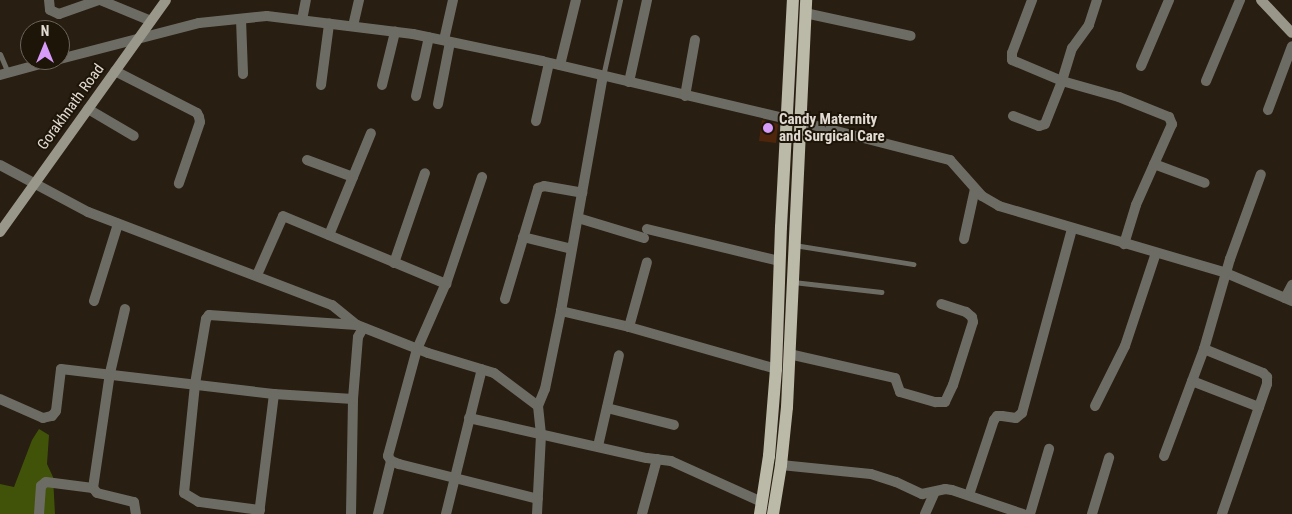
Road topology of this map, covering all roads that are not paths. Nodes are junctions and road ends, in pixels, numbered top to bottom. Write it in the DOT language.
graph roads {
  1 [pos="49,0"];
  2 [pos="99,0"];
  3 [pos="166,0"];
  4 [pos="306,0"];
  5 [pos="359,0"];
  6 [pos="454,0"];
  7 [pos="576,0"];
  8 [pos="620,0"];
  9 [pos="647,0"];
  10 [pos="793,0"];
  11 [pos="806,0"];
  12 [pos="1032,0"];
  13 [pos="1097,0"];
  14 [pos="1169,0"];
  15 [pos="1240,0"];
  16 [pos="1262,0"];
  17 [pos="806,13"];
  18 [pos="241,18"];
  19 [pos="302,20"];
  20 [pos="151,22"];
  21 [pos="329,24"];
  22 [pos="353,26"];
  23 [pos="395,32"];
  24 [pos="1292,33"];
  25 [pos="911,36"];
  26 [pos="140,37"];
  27 [pos="429,37"];
  28 [pos="695,40"];
  29 [pos="447,41"];
  30 [pos="1292,46"];
  31 [pos="0,54"];
  32 [pos="70,56"];
  33 [pos="549,63"];
  34 [pos="560,66"];
  35 [pos="1141,66"];
  36 [pos="20,70"];
  37 [pos="115,72"];
  38 [pos="4,74"];
  39 [pos="242,74"];
  40 [pos="603,76"];
  41 [pos="1062,81"];
  42 [pos="1206,81"];
  43 [pos="629,82"];
  44 [pos="321,85"];
  45 [pos="382,85"];
  46 [pos="416,96"];
  47 [pos="685,96"];
  48 [pos="438,104"];
  49 [pos="88,109"];
  50 [pos="1268,110"];
  51 [pos="1014,116"];
  52 [pos="788,120"];
  53 [pos="536,121"];
  54 [pos="801,122"];
  55 [pos="371,133"];
  56 [pos="134,136"];
  57 [pos="308,160"];
  58 [pos="1154,164"];
  59 [pos="0,165"];
  60 [pos="426,173"];
  61 [pos="1261,174"];
  62 [pos="353,177"];
  63 [pos="482,177"];
  64 [pos="35,183"];
  65 [pos="179,183"];
  66 [pos="1205,183"];
  67 [pos="975,189"];
  68 [pos="582,193"];
  69 [pos="578,218"];
  70 [pos="118,224"];
  71 [pos="1072,229"];
  72 [pos="0,232"];
  73 [pos="329,235"];
  74 [pos="523,237"];
  75 [pos="964,239"];
  76 [pos="1124,244"];
  77 [pos="794,245"];
  78 [pos="572,249"];
  79 [pos="1156,253"];
  80 [pos="779,261"];
  81 [pos="647,262"];
  82 [pos="394,263"];
  83 [pos="913,264"];
  84 [pos="1226,273"];
  85 [pos="256,275"];
  86 [pos="792,282"];
  87 [pos="446,283"];
  88 [pos="1292,285"];
  89 [pos="882,292"];
  90 [pos="505,299"];
  91 [pos="1289,299"];
  92 [pos="94,301"];
  93 [pos="941,304"];
  94 [pos="125,309"];
  95 [pos="561,311"];
  96 [pos="360,326"];
  97 [pos="629,327"];
  98 [pos="417,349"];
  99 [pos="1204,349"];
  100 [pos="790,354"];
  101 [pos="619,355"];
  102 [pos="482,369"];
  103 [pos="776,369"];
  104 [pos="110,373"];
  105 [pos="1192,381"];
  106 [pos="195,384"];
  107 [pos="274,394"];
  108 [pos="0,399"];
  109 [pos="353,399"];
  110 [pos="538,406"];
  111 [pos="1095,406"];
  112 [pos="1259,407"];
  113 [pos="607,408"];
  114 [pos="469,418"];
  115 [pos="674,425"];
  116 [pos="541,435"];
  117 [pos="598,446"];
  118 [pos="1049,449"];
  119 [pos="1164,456"];
  120 [pos="1109,458"];
  121 [pos="657,460"];
  122 [pos="391,461"];
  123 [pos="781,465"];
  124 [pos="454,478"];
  125 [pos="93,488"];
  126 [pos="934,492"];
  127 [pos="969,495"];
  128 [pos="538,499"];
  129 [pos="761,508"];
  130 [pos="259,512"];
  131 [pos="39,514"];
  132 [pos="136,514"];
  133 [pos="351,514"];
  134 [pos="378,514"];
  135 [pos="446,514"];
  136 [pos="537,514"];
  137 [pos="642,514"];
  138 [pos="773,514"];
  139 [pos="925,514"];
  140 [pos="1023,514"];
  141 [pos="1030,514"];
  142 [pos="1092,514"];
  143 [pos="1222,514"];
  1 -- 2 [label="street"];
  2 -- 20 [label="street"];
  3 -- 20 [label="main road, Gorakhnath Road"];
  4 -- 19 [label="street"];
  5 -- 22 [label="street"];
  6 -- 29 [label="street"];
  7 -- 34 [label="street"];
  8 -- 40 [label="lane"];
  9 -- 43 [label="street"];
  10 -- 52 [label="main road"];
  11 -- 17 [label="main road"];
  12 -- 41 [label="street"];
  13 -- 41 [label="street"];
  14 -- 35 [label="street"];
  15 -- 42 [label="street"];
  16 -- 24 [label="main road"];
  17 -- 25 [label="street"];
  17 -- 54 [label="main road"];
  18 -- 19 [label="street"];
  18 -- 26 [label="street"];
  18 -- 39 [label="street"];
  19 -- 21 [label="street"];
  20 -- 26 [label="main road, Gorakhnath Road"];
  21 -- 22 [label="street"];
  21 -- 44 [label="street"];
  22 -- 23 [label="street"];
  23 -- 27 [label="street"];
  23 -- 45 [label="street"];
  26 -- 32 [label="street"];
  26 -- 37 [label="main road, Gorakhnath Road"];
  27 -- 29 [label="street"];
  27 -- 46 [label="street"];
  28 -- 47 [label="street"];
  29 -- 33 [label="street"];
  29 -- 48 [label="street"];
  30 -- 50 [label="street"];
  31 -- 38 [label="lane"];
  33 -- 34 [label="street"];
  33 -- 53 [label="street"];
  34 -- 40 [label="street"];
  36 -- 38 [label="street"];
  37 -- 49 [label="main road, Gorakhnath Road"];
  37 -- 65 [label="street"];
  40 -- 43 [label="street"];
  40 -- 68 [label="street"];
  41 -- 51 [label="street"];
  41 -- 58 [label="street"];
  43 -- 47 [label="street"];
  47 -- 52 [label="street"];
  49 -- 56 [label="street"];
  49 -- 64 [label="main road, Gorakhnath Road"];
  52 -- 80 [label="main road"];
  54 -- 67 [label="street"];
  54 -- 77 [label="main road"];
  55 -- 62 [label="street"];
  57 -- 62 [label="street"];
  58 -- 66 [label="street"];
  58 -- 76 [label="street"];
  59 -- 64 [label="street"];
  60 -- 82 [label="street"];
  61 -- 84 [label="street"];
  62 -- 73 [label="street"];
  63 -- 87 [label="street"];
  64 -- 70 [label="street"];
  64 -- 72 [label="main road, Gorakhnath Road"];
  67 -- 71 [label="street"];
  67 -- 75 [label="street"];
  68 -- 69 [label="street"];
  68 -- 74 [label="street"];
  69 -- 78 [label="street"];
  69 -- 80 [label="street"];
  70 -- 85 [label="street"];
  70 -- 92 [label="street"];
  71 -- 76 [label="street"];
  71 -- 127 [label="street"];
  73 -- 82 [label="street"];
  73 -- 85 [label="street"];
  74 -- 78 [label="street"];
  74 -- 90 [label="street"];
  76 -- 79 [label="street"];
  77 -- 83 [label="lane"];
  77 -- 86 [label="main road"];
  78 -- 95 [label="street"];
  79 -- 84 [label="street"];
  79 -- 111 [label="street"];
  80 -- 103 [label="main road"];
  81 -- 97 [label="street"];
  82 -- 87 [label="street"];
  84 -- 91 [label="street"];
  84 -- 99 [label="street"];
  85 -- 96 [label="street"];
  86 -- 89 [label="lane"];
  86 -- 100 [label="main road"];
  87 -- 98 [label="street"];
  88 -- 91 [label="street"];
  93 -- 100 [label="street"];
  94 -- 104 [label="street"];
  95 -- 97 [label="street"];
  95 -- 110 [label="street"];
  96 -- 98 [label="street"];
  96 -- 106 [label="street"];
  96 -- 109 [label="street"];
  97 -- 103 [label="street"];
  98 -- 102 [label="street"];
  98 -- 122 [label="street"];
  99 -- 105 [label="street"];
  99 -- 112 [label="street"];
  100 -- 123 [label="main road"];
  101 -- 113 [label="street"];
  102 -- 110 [label="street"];
  102 -- 114 [label="street"];
  103 -- 129 [label="main road"];
  104 -- 106 [label="street"];
  104 -- 108 [label="street"];
  104 -- 125 [label="street"];
  105 -- 112 [label="street"];
  105 -- 119 [label="street"];
  106 -- 107 [label="street"];
  106 -- 130 [label="street"];
  107 -- 109 [label="street"];
  107 -- 130 [label="street"];
  109 -- 133 [label="street"];
  110 -- 116 [label="street"];
  112 -- 143 [label="street"];
  113 -- 115 [label="street"];
  113 -- 117 [label="street"];
  114 -- 116 [label="street"];
  114 -- 124 [label="street"];
  116 -- 117 [label="street"];
  116 -- 128 [label="street"];
  117 -- 121 [label="street"];
  118 -- 141 [label="street"];
  120 -- 142 [label="street"];
  121 -- 129 [label="street"];
  121 -- 137 [label="street"];
  122 -- 124 [label="street"];
  122 -- 134 [label="street"];
  123 -- 126 [label="street"];
  123 -- 138 [label="main road"];
  124 -- 128 [label="street"];
  124 -- 135 [label="street"];
  125 -- 131 [label="street"];
  125 -- 132 [label="street"];
  126 -- 127 [label="street"];
  126 -- 139 [label="street"];
  127 -- 140 [label="street"];
  128 -- 136 [label="street"];
}
